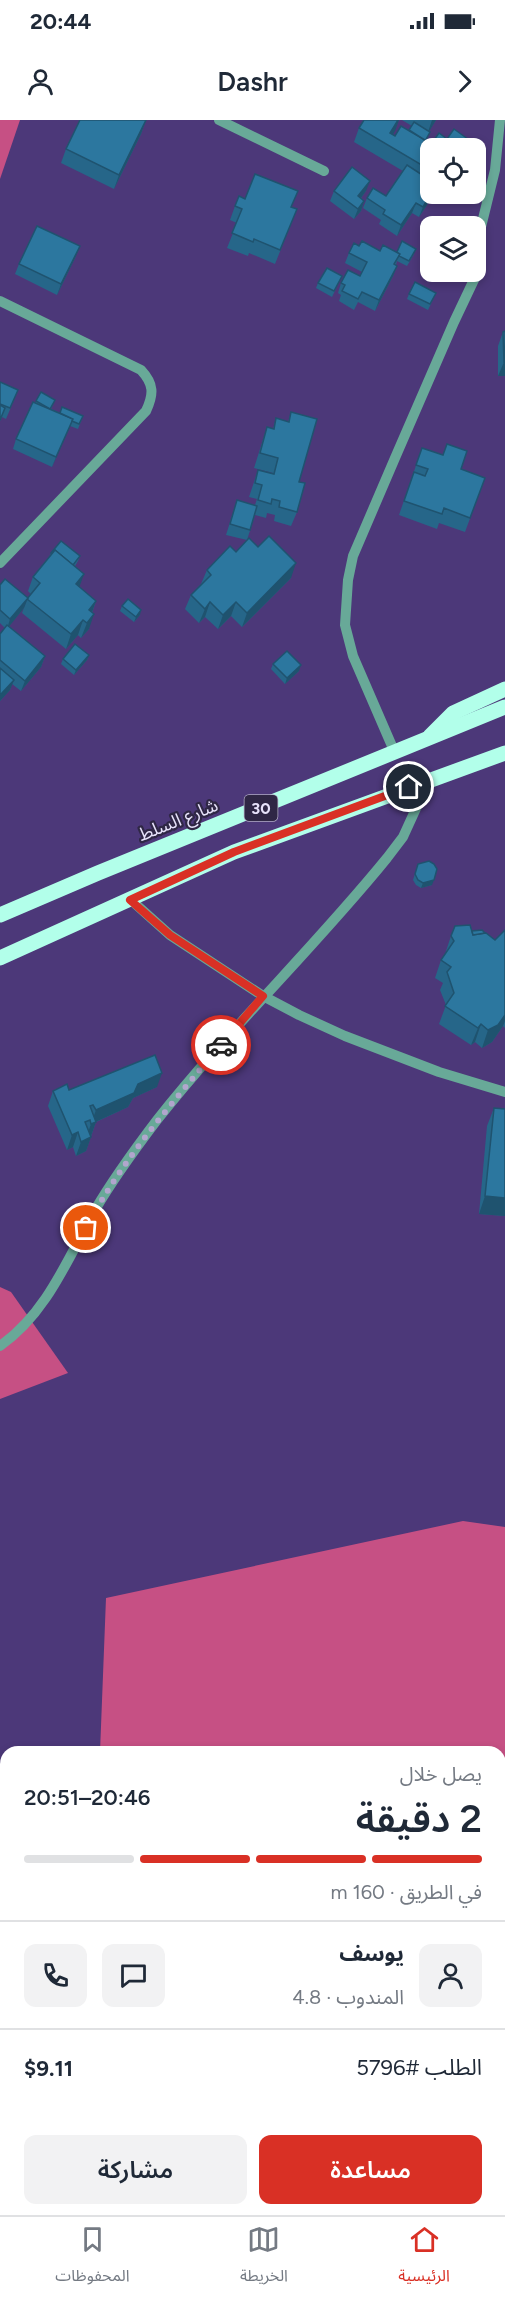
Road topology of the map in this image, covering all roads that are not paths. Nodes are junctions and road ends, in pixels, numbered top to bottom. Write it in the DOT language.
graph roads {
  1 [pos="219,120"];
  2 [pos="500,120"];
  3 [pos="245,126"];
  4 [pos="324,171"];
  5 [pos="0,301"];
  6 [pos="0,563"];
  7 [pos="505,689"];
  8 [pos="505,707"];
  9 [pos="423,742"];
  10 [pos="395,753"];
  11 [pos="505,753"];
  12 [pos="429,780"];
  13 [pos="130,900"];
  14 [pos="0,915"];
  15 [pos="0,958"];
  16 [pos="263,996"];
  17 [pos="505,1092"];
  18 [pos="0,1346"];
  1 -- 3 [label="street"];
  2 -- 10 [label="street"];
  3 -- 4 [label="street"];
  5 -- 6 [label="street"];
  7 -- 9 [label="main road"];
  8 -- 9 [label="main road, شارع السلط / 30"];
  9 -- 10 [label="main road, شارع السلط / 30"];
  10 -- 14 [label="main road, شارع السلط / 30"];
  11 -- 12 [label="main road, 30"];
  12 -- 13 [label="main road, 30"];
  12 -- 16 [label="street"];
  13 -- 15 [label="main road, 30"];
  13 -- 16 [label="street"];
  16 -- 17 [label="street"];
  16 -- 18 [label="street"];
}
